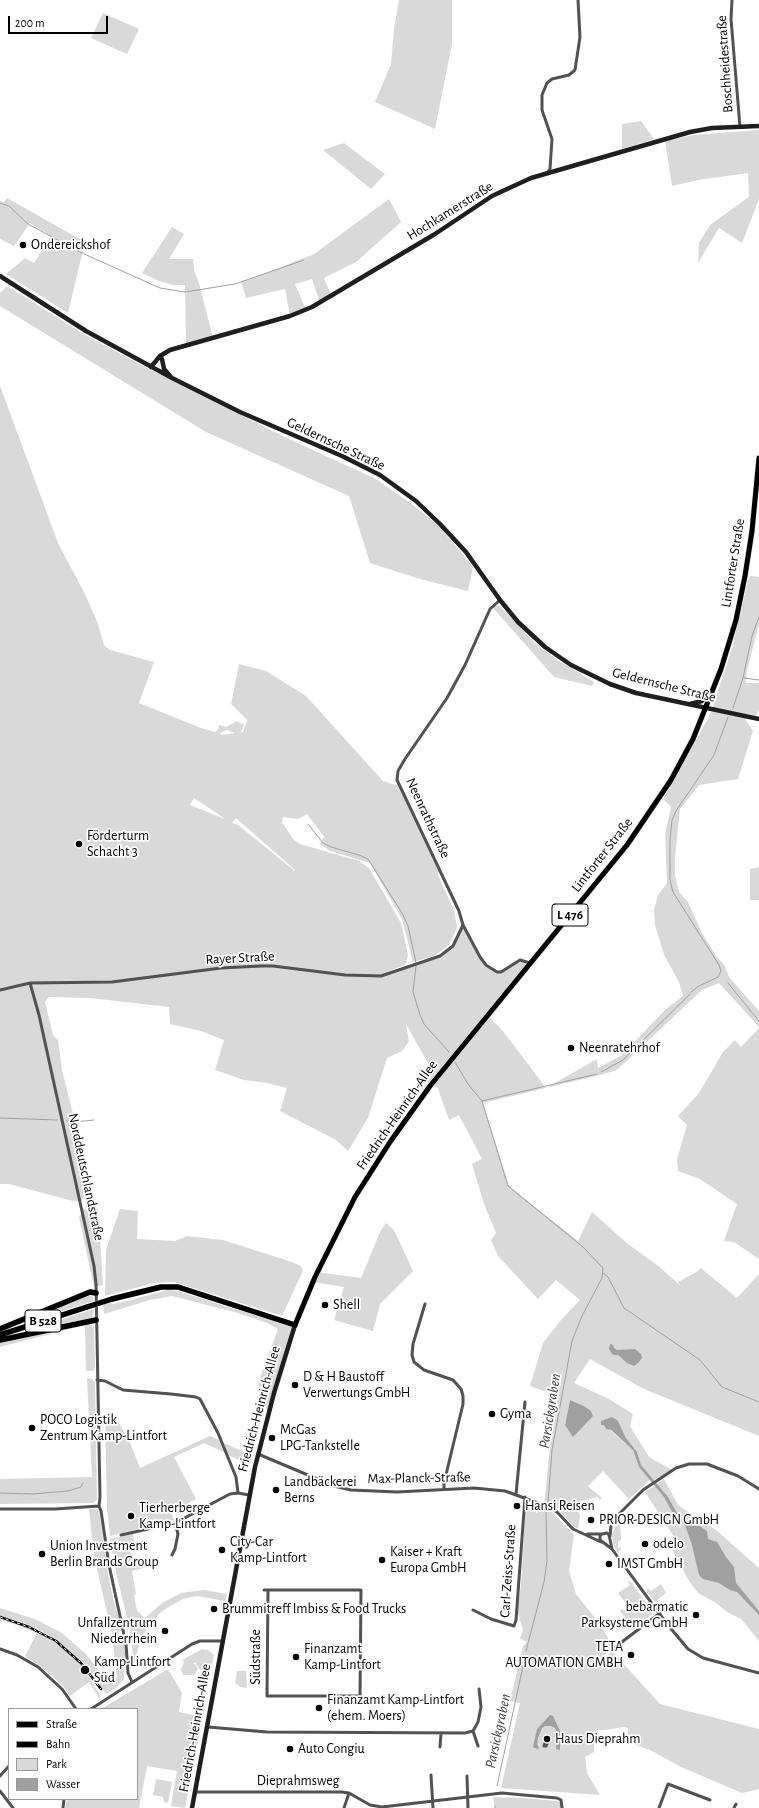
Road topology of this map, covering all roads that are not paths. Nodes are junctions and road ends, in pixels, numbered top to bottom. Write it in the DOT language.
graph roads {
  1 [pos="578,0"];
  2 [pos="732,0"];
  3 [pos="759,126"];
  4 [pos="740,127"];
  5 [pos="548,172"];
  6 [pos="0,276"];
  7 [pos="166,352"];
  8 [pos="162,359"];
  9 [pos="153,368"];
  10 [pos="172,378"];
  11 [pos="759,458"];
  12 [pos="500,600"];
  13 [pos="713,691"];
  14 [pos="688,704"];
  15 [pos="706,709"];
  16 [pos="759,719"];
  17 [pos="463,925"];
  18 [pos="530,963"];
  19 [pos="30,983"];
  20 [pos="0,990"];
  21 [pos="454,1055"];
  22 [pos="96,1293"];
  23 [pos="425,1304"];
  24 [pos="96,1320"];
  25 [pos="295,1324"];
  26 [pos="0,1329"];
  27 [pos="0,1335"];
  28 [pos="0,1340"];
  29 [pos="97,1380"];
  30 [pos="525,1402"];
  31 [pos="258,1454"];
  32 [pos="444,1489"];
  33 [pos="759,1489"];
  34 [pos="238,1493"];
  35 [pos="516,1494"];
  36 [pos="250,1495"];
  37 [pos="525,1497"];
  38 [pos="99,1506"];
  39 [pos="0,1509"];
  40 [pos="175,1523"];
  41 [pos="611,1526"];
  42 [pos="581,1533"];
  43 [pos="602,1533"];
  44 [pos="121,1535"];
  45 [pos="610,1538"];
  46 [pos="602,1542"];
  47 [pos="612,1549"];
  48 [pos="172,1555"];
  49 [pos="266,1590"];
  50 [pos="473,1610"];
  51 [pos="660,1613"];
  52 [pos="223,1641"];
  53 [pos="614,1648"];
  54 [pos="0,1649"];
  55 [pos="759,1673"];
  56 [pos="132,1682"];
  57 [pos="479,1689"];
  58 [pos="75,1708"];
  59 [pos="93,1708"];
  60 [pos="208,1728"];
  61 [pos="472,1730"];
  62 [pos="441,1733"];
  63 [pos="478,1746"];
  64 [pos="440,1747"];
  65 [pos="8,1767"];
  66 [pos="0,1776"];
  67 [pos="431,1776"];
  68 [pos="467,1776"];
  69 [pos="0,1792"];
  70 [pos="196,1792"];
  71 [pos="349,1793"];
  72 [pos="467,1796"];
  73 [pos="710,1800"];
  74 [pos="433,1801"];
  75 [pos="396,1807"];
  76 [pos="13,1808"];
  77 [pos="192,1808"];
  78 [pos="344,1808"];
  79 [pos="434,1808"];
  80 [pos="468,1808"];
  81 [pos="562,1808"];
  82 [pos="659,1808"];
  1 -- 5 [label="street"];
  2 -- 4 [label="street, Boschheidestraße"];
  3 -- 4 [label="main road, Hochkamerstraße"];
  4 -- 5 [label="main road, Hochkamerstraße"];
  5 -- 7 [label="main road, Hochkamerstraße"];
  6 -- 9 [label="main road, Geldernsche Straße"];
  7 -- 8 [label="main road"];
  7 -- 9 [label="main road, Hochkamerstraße"];
  8 -- 9 [label="main road"];
  8 -- 10 [label="main road"];
  9 -- 10 [label="main road, Geldernsche Straße"];
  10 -- 12 [label="main road, Geldernsche Straße"];
  11 -- 13 [label="main road, Lintforter Straße / L 476"];
  12 -- 14 [label="main road, Geldernsche Straße"];
  12 -- 17 [label="street, Neenrathstraße"];
  13 -- 14 [label="main road"];
  13 -- 15 [label="main road, Lintforter Straße / L 476"];
  14 -- 15 [label="main road, Geldernsche Straße"];
  15 -- 16 [label="main road, Geldernsche Straße"];
  15 -- 18 [label="main road, Lintforter Straße / L 476"];
  17 -- 18 [label="street, Neenrathstraße"];
  17 -- 19 [label="street, Rayer Straße"];
  18 -- 21 [label="main road, Lintforter Straße / L 476"];
  19 -- 20 [label="street, Rayer Straße"];
  19 -- 22 [label="street, Norddeutschlandstraße"];
  21 -- 25 [label="main road, Friedrich-Heinrich-Allee / L 476"];
  22 -- 24 [label="street, Norddeutschlandstraße"];
  22 -- 26 [label="highway"];
  23 -- 32 [label="street"];
  24 -- 28 [label="highway"];
  24 -- 29 [label="street, Norddeutschlandstraße"];
  25 -- 27 [label="highway, B 528, bridge"];
  25 -- 31 [label="main road, Friedrich-Heinrich-Allee / L 476"];
  29 -- 34 [label="street"];
  29 -- 38 [label="street, Norddeutschlandstraße"];
  30 -- 35 [label="street"];
  31 -- 32 [label="street, Max-Planck-Straße"];
  31 -- 36 [label="main road, Friedrich-Heinrich-Allee"];
  32 -- 35 [label="street, Max-Planck-Straße"];
  33 -- 41 [label="street"];
  34 -- 36 [label="street"];
  34 -- 40 [label="street"];
  35 -- 37 [label="street, Max-Planck-Straße"];
  36 -- 52 [label="main road, Friedrich-Heinrich-Allee"];
  37 -- 42 [label="street, Max-Planck-Straße"];
  37 -- 50 [label="street, Carl-Zeiss-Straße"];
  38 -- 39 [label="street"];
  38 -- 56 [label="street, Norddeutschlandstraße"];
  40 -- 44 [label="street"];
  40 -- 48 [label="street"];
  41 -- 43 [label="street"];
  41 -- 45 [label="street"];
  42 -- 43 [label="street"];
  42 -- 46 [label="street, Max-Planck-Straße"];
  43 -- 45 [label="street"];
  43 -- 46 [label="street"];
  45 -- 46 [label="street"];
  45 -- 47 [label="street"];
  46 -- 47 [label="street, Max-Planck-Straße"];
  47 -- 51 [label="street"];
  49 -- 49 [label="street, Südstraße"];
  51 -- 53 [label="street"];
  51 -- 55 [label="street"];
  52 -- 56 [label="street"];
  52 -- 60 [label="main road, Friedrich-Heinrich-Allee"];
  54 -- 58 [label="street"];
  56 -- 59 [label="street"];
  57 -- 61 [label="street"];
  60 -- 62 [label="street"];
  60 -- 70 [label="main road, Friedrich-Heinrich-Allee"];
  61 -- 62 [label="street"];
  61 -- 63 [label="street"];
  62 -- 64 [label="street"];
  65 -- 66 [label="street"];
  67 -- 74 [label="street"];
  68 -- 72 [label="street"];
  69 -- 76 [label="street"];
  70 -- 71 [label="street, Dieprahmsweg"];
  70 -- 77 [label="main road, Friedrich-Heinrich-Allee"];
  71 -- 75 [label="street, Dieprahmsweg"];
  71 -- 78 [label="street"];
  72 -- 74 [label="street, Dieprahmsweg"];
  72 -- 80 [label="street"];
  72 -- 81 [label="street, Dieprahmsweg"];
  73 -- 82 [label="street"];
  74 -- 75 [label="street, Dieprahmsweg"];
  74 -- 79 [label="street"];
}
